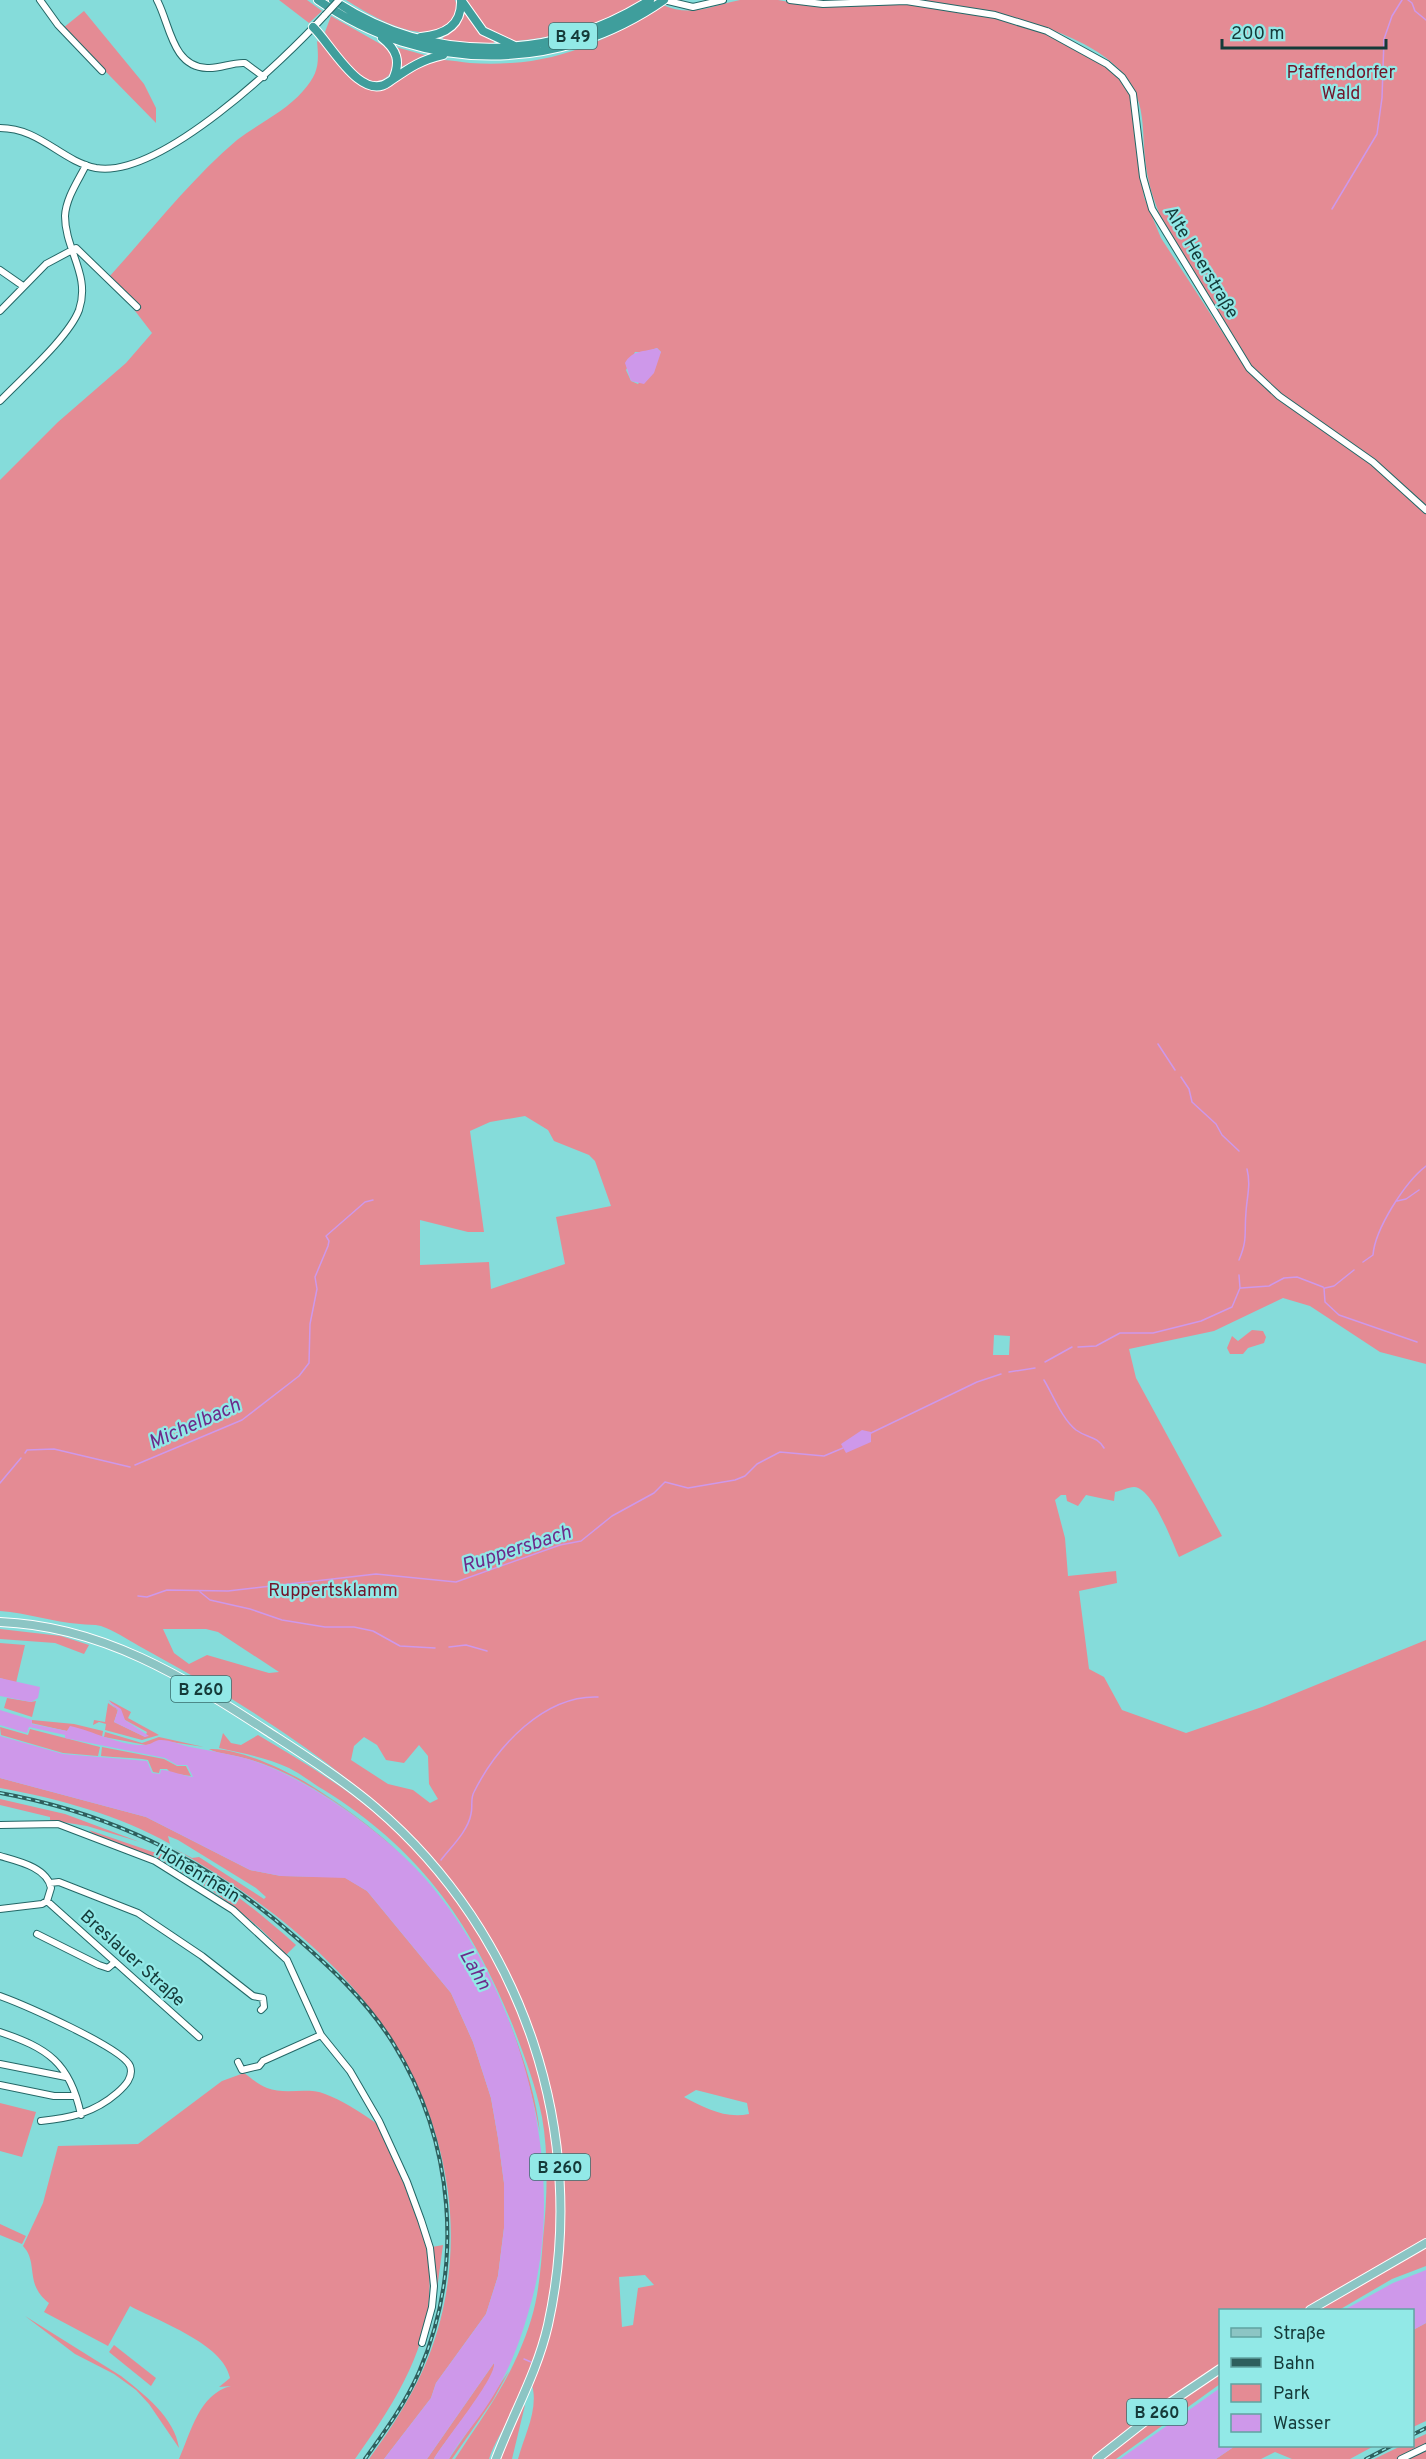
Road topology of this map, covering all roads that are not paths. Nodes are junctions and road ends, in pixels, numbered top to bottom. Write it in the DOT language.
graph roads {
  1 [pos="40,0"];
  2 [pos="157,0"];
  3 [pos="318,0"];
  4 [pos="333,0"];
  5 [pos="339,0"];
  6 [pos="461,0"];
  7 [pos="650,0"];
  8 [pos="723,0"];
  9 [pos="790,0"];
  10 [pos="668,2"];
  11 [pos="314,27"];
  12 [pos="374,33"];
  13 [pos="411,37"];
  14 [pos="518,47"];
  15 [pos="449,54"];
  16 [pos="102,71"];
  17 [pos="264,77"];
  18 [pos="393,79"];
  19 [pos="0,128"];
  20 [pos="86,165"];
  21 [pos="73,248"];
  22 [pos="0,270"];
  23 [pos="23,286"];
  24 [pos="137,307"];
  25 [pos="0,311"];
  26 [pos="0,401"];
  27 [pos="1426,510"];
  28 [pos="0,1622"];
  29 [pos="0,1825"];
  30 [pos="0,1856"];
  31 [pos="50,1883"];
  32 [pos="47,1901"];
  33 [pos="0,1909"];
  34 [pos="37,1934"];
  35 [pos="115,1962"];
  36 [pos="0,1996"];
  37 [pos="261,2010"];
  38 [pos="0,2032"];
  39 [pos="321,2035"];
  40 [pos="199,2037"];
  41 [pos="238,2061"];
  42 [pos="0,2064"];
  43 [pos="66,2077"];
  44 [pos="0,2085"];
  45 [pos="75,2096"];
  46 [pos="81,2115"];
  47 [pos="41,2121"];
  48 [pos="1426,2242"];
  49 [pos="1312,2309"];
  50 [pos="422,2343"];
  51 [pos="1219,2370"];
  52 [pos="1426,2448"];
  53 [pos="496,2459"];
  54 [pos="1097,2459"];
  55 [pos="1401,2459"];
  1 -- 16 [label="street"];
  2 -- 17 [label="street"];
  3 -- 12 [label="highway, B 49"];
  4 -- 13 [label="highway, B 49"];
  5 -- 11 [label="street, bridge"];
  6 -- 13 [label="highway"];
  6 -- 14 [label="highway"];
  7 -- 14 [label="highway, B 49"];
  8 -- 10 [label="street"];
  9 -- 27 [label="street, Alte Heerstraße"];
  10 -- 15 [label="highway, B 49"];
  11 -- 17 [label="street"];
  11 -- 18 [label="highway"];
  12 -- 15 [label="highway, B 49"];
  12 -- 18 [label="highway"];
  13 -- 14 [label="highway, B 49"];
  15 -- 18 [label="highway"];
  17 -- 20 [label="street"];
  19 -- 20 [label="street"];
  20 -- 21 [label="street"];
  21 -- 23 [label="street"];
  21 -- 24 [label="street"];
  21 -- 26 [label="street"];
  22 -- 23 [label="street"];
  23 -- 25 [label="street"];
  28 -- 53 [label="main road, B 260"];
  29 -- 39 [label="street, Hohenrhein"];
  30 -- 31 [label="street"];
  31 -- 32 [label="street"];
  31 -- 37 [label="street"];
  32 -- 33 [label="street"];
  32 -- 35 [label="street, Breslauer Straße"];
  34 -- 35 [label="street"];
  35 -- 40 [label="street, Breslauer Straße"];
  36 -- 46 [label="street"];
  38 -- 43 [label="street"];
  39 -- 41 [label="street"];
  39 -- 50 [label="street, Hohenrhein"];
  42 -- 43 [label="street"];
  43 -- 45 [label="street"];
  44 -- 45 [label="street"];
  45 -- 46 [label="street"];
  46 -- 47 [label="street"];
  48 -- 49 [label="main road"];
  51 -- 54 [label="main road, B 260"];
  52 -- 55 [label="street"];
}
